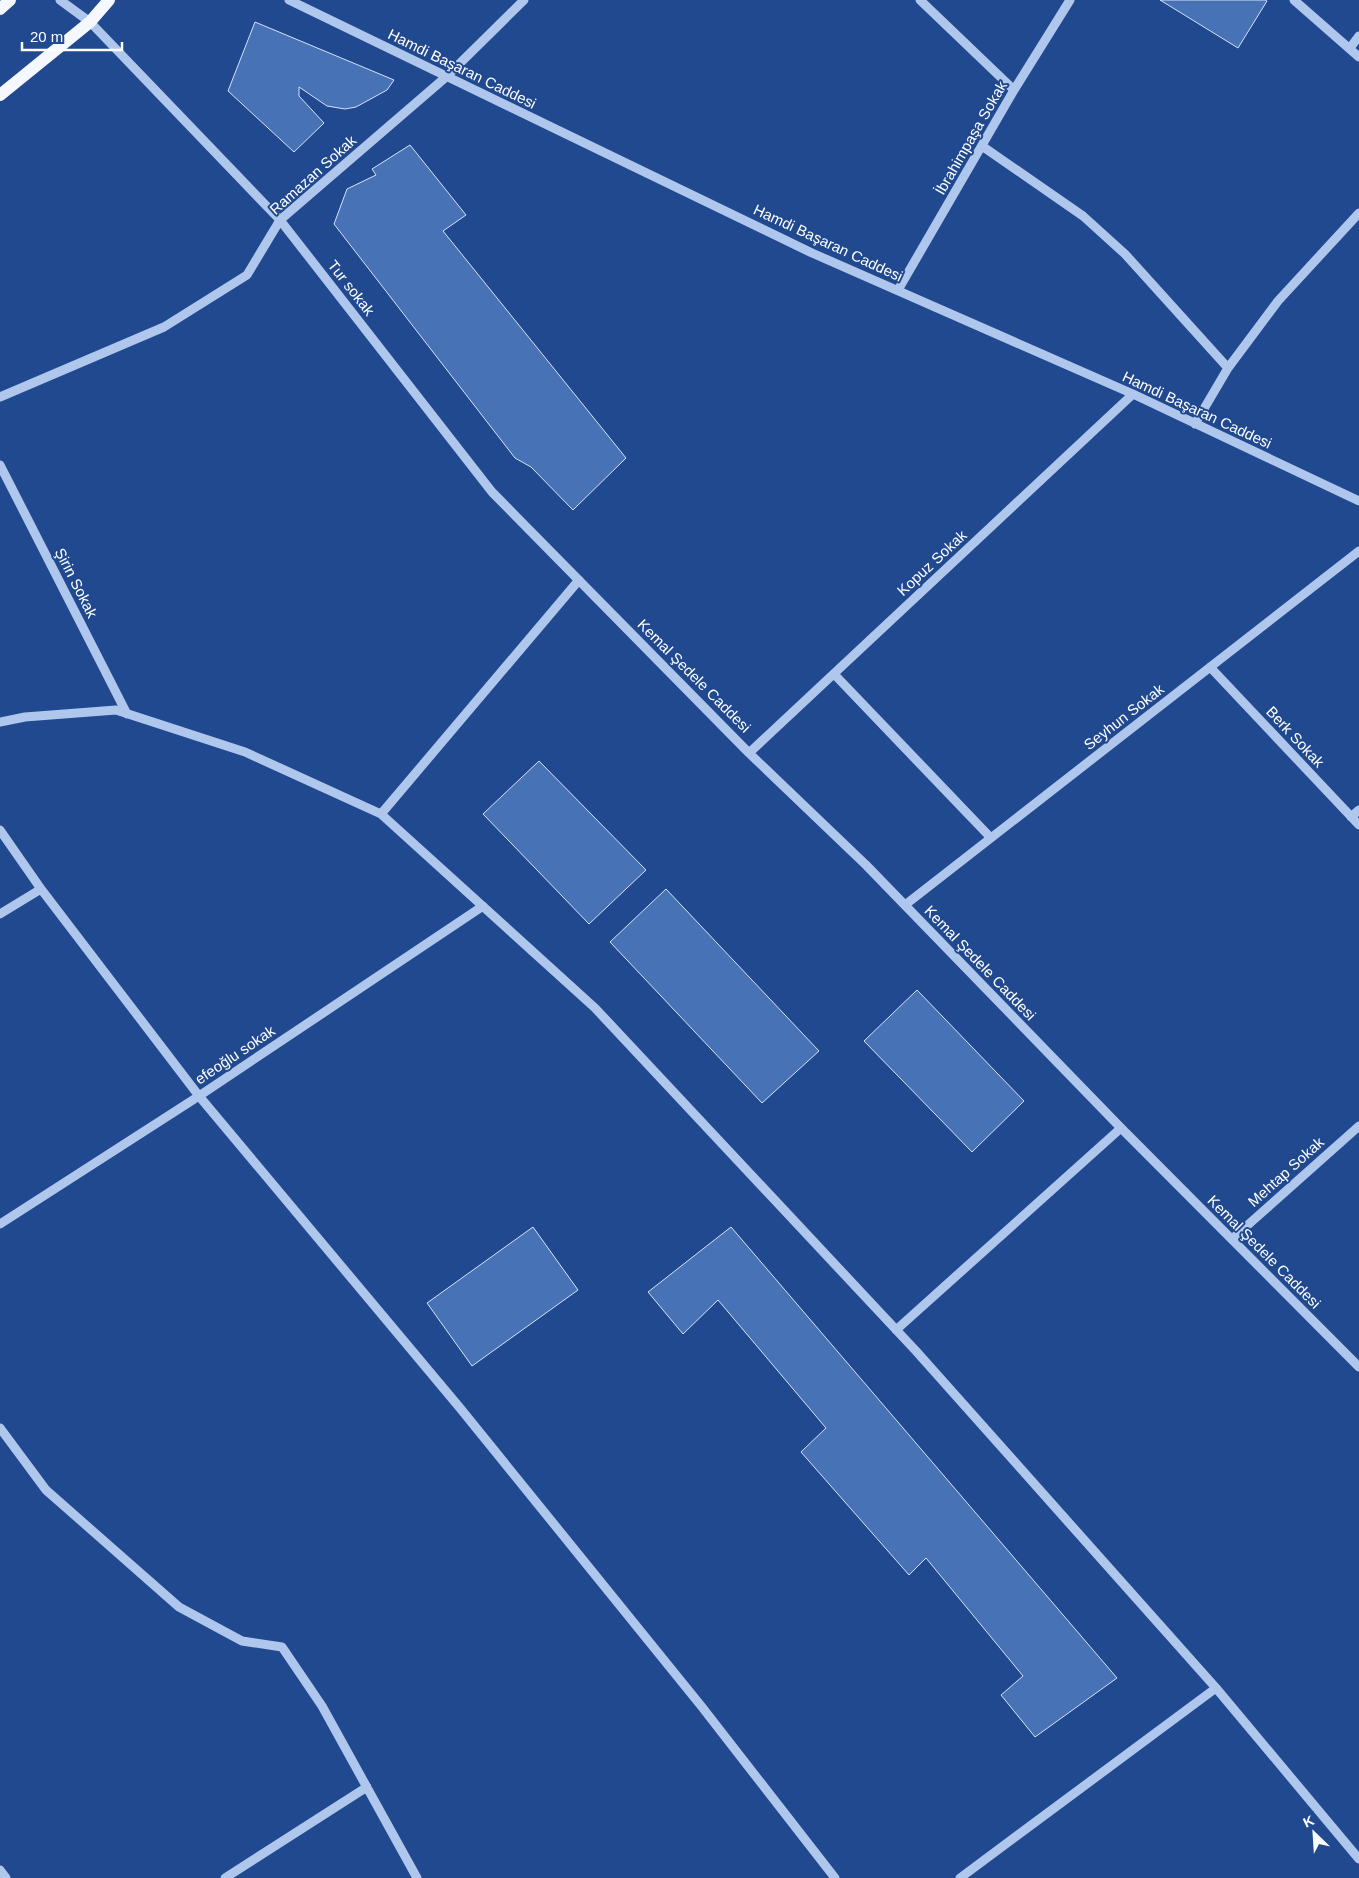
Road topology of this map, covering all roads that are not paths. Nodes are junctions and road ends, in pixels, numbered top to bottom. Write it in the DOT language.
graph roads {
  1 [pos="10,0"];
  2 [pos="60,0"];
  3 [pos="109,0"];
  4 [pos="289,0"];
  5 [pos="524,0"];
  6 [pos="920,0"];
  7 [pos="1070,0"];
  8 [pos="1294,0"];
  9 [pos="0,10"];
  10 [pos="90,22"];
  11 [pos="1359,36"];
  12 [pos="1350,48"];
  13 [pos="1359,57"];
  14 [pos="446,77"];
  15 [pos="1014,90"];
  16 [pos="0,95"];
  17 [pos="982,146"];
  18 [pos="1359,213"];
  19 [pos="280,220"];
  20 [pos="898,290"];
  21 [pos="1228,368"];
  22 [pos="1133,394"];
  23 [pos="0,397"];
  24 [pos="1195,424"];
  25 [pos="0,465"];
  26 [pos="1359,501"];
  27 [pos="1359,551"];
  28 [pos="579,580"];
  29 [pos="1210,667"];
  30 [pos="834,674"];
  31 [pos="127,714"];
  32 [pos="0,722"];
  33 [pos="750,753"];
  34 [pos="1359,810"];
  35 [pos="381,814"];
  36 [pos="1351,816"];
  37 [pos="1359,825"];
  38 [pos="0,830"];
  39 [pos="991,838"];
  40 [pos="40,889"];
  41 [pos="905,905"];
  42 [pos="483,906"];
  43 [pos="0,914"];
  44 [pos="199,1096"];
  45 [pos="1359,1126"];
  46 [pos="1121,1128"];
  47 [pos="0,1224"];
  48 [pos="1232,1239"];
  49 [pos="896,1330"];
  50 [pos="1359,1367"];
  51 [pos="0,1428"];
  52 [pos="1216,1688"];
  53 [pos="367,1787"];
  54 [pos="1359,1859"];
  55 [pos="0,1870"];
  56 [pos="832,1877"];
  57 [pos="6,1878"];
  58 [pos="225,1878"];
  59 [pos="417,1878"];
  60 [pos="960,1878"];
  1 -- 9 [label="main road"];
  2 -- 10 [label="street"];
  3 -- 10 [label="main road"];
  4 -- 14 [label="street, Hamdi Başaran Caddesi"];
  5 -- 14 [label="street, Ramazan Sokak"];
  6 -- 15 [label="street"];
  7 -- 15 [label="street, İbrahimpaşa Sokak"];
  8 -- 12 [label="street"];
  10 -- 16 [label="main road"];
  10 -- 19 [label="street, Tur sokak"];
  11 -- 12 [label="street"];
  12 -- 13 [label="street"];
  14 -- 19 [label="street, Ramazan Sokak"];
  14 -- 20 [label="street, Hamdi Başaran Caddesi"];
  15 -- 17 [label="street, İbrahimpaşa Sokak"];
  17 -- 20 [label="street, İbrahimpaşa Sokak"];
  17 -- 21 [label="street"];
  18 -- 21 [label="street"];
  19 -- 23 [label="street, Ramazan Sokak"];
  19 -- 28 [label="street, Tur sokak"];
  20 -- 22 [label="street, Hamdi Başaran Caddesi"];
  21 -- 24 [label="street"];
  22 -- 24 [label="street, Hamdi Başaran Caddesi"];
  22 -- 30 [label="street, Kopuz Sokak"];
  24 -- 26 [label="street, Hamdi Başaran Caddesi"];
  25 -- 31 [label="street, Şirin Sokak"];
  27 -- 29 [label="street, Seyhun Sokak"];
  28 -- 33 [label="street, Kemal Şedele Caddesi"];
  28 -- 35 [label="street"];
  29 -- 36 [label="street, Berk Sokak"];
  29 -- 39 [label="street, Seyhun Sokak"];
  30 -- 33 [label="street, Kopuz Sokak"];
  30 -- 39 [label="street"];
  31 -- 32 [label="street"];
  31 -- 35 [label="street"];
  33 -- 41 [label="street, Kemal Şedele Caddesi"];
  34 -- 36 [label="street"];
  35 -- 42 [label="street"];
  36 -- 37 [label="street, Berk Sokak"];
  38 -- 40 [label="street"];
  39 -- 41 [label="street, Seyhun Sokak"];
  40 -- 43 [label="street"];
  40 -- 44 [label="street"];
  41 -- 46 [label="street, Kemal Şedele Caddesi"];
  42 -- 44 [label="street, efeoğlu sokak"];
  42 -- 49 [label="street"];
  44 -- 47 [label="street, efeoğlu sokak"];
  44 -- 56 [label="street"];
  45 -- 48 [label="street, Mehtap Sokak"];
  46 -- 48 [label="street, Kemal Şedele Caddesi"];
  46 -- 49 [label="street"];
  48 -- 50 [label="street, Kemal Şedele Caddesi"];
  49 -- 52 [label="street"];
  51 -- 53 [label="street"];
  52 -- 54 [label="street"];
  52 -- 60 [label="street"];
  53 -- 58 [label="street"];
  53 -- 59 [label="street"];
  55 -- 57 [label="street"];
}
